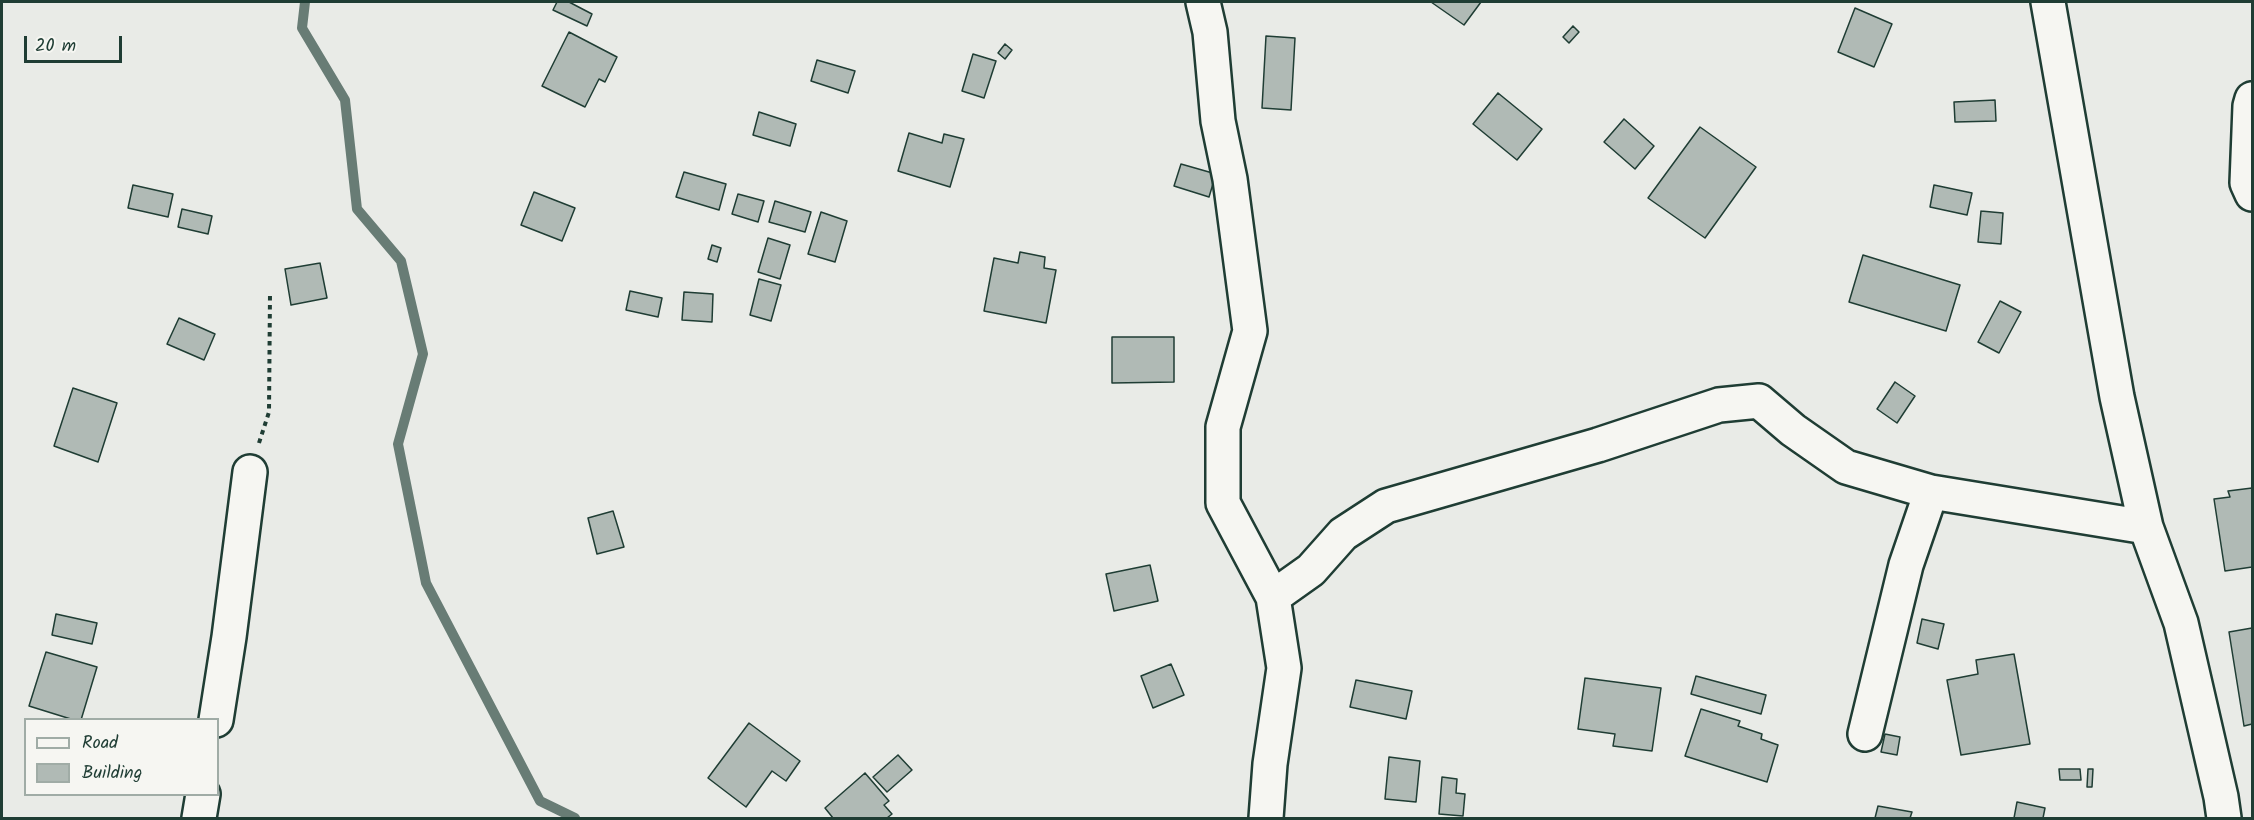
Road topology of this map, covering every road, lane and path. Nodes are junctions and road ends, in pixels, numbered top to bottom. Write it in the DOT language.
graph roads {
  1 [pos="1203,2"];
  2 [pos="2048,2"];
  3 [pos="2253,99"];
  4 [pos="2253,194"];
  5 [pos="270,294"];
  6 [pos="250,472"];
  7 [pos="1931,492"];
  8 [pos="2146,527"];
  9 [pos="1273,597"];
  10 [pos="216,718"];
  11 [pos="1865,735"];
  12 [pos="203,796"];
  13 [pos="199,819"];
  14 [pos="1266,819"];
  15 [pos="2224,819"];
  1 -- 9 [label="street"];
  2 -- 8 [label="street"];
  3 -- 4 [label="street"];
  5 -- 6 [label="path"];
  6 -- 10 [label="street"];
  7 -- 8 [label="street"];
  7 -- 9 [label="street"];
  7 -- 11 [label="street"];
  8 -- 15 [label="street"];
  9 -- 14 [label="street"];
  12 -- 13 [label="street"];
}
